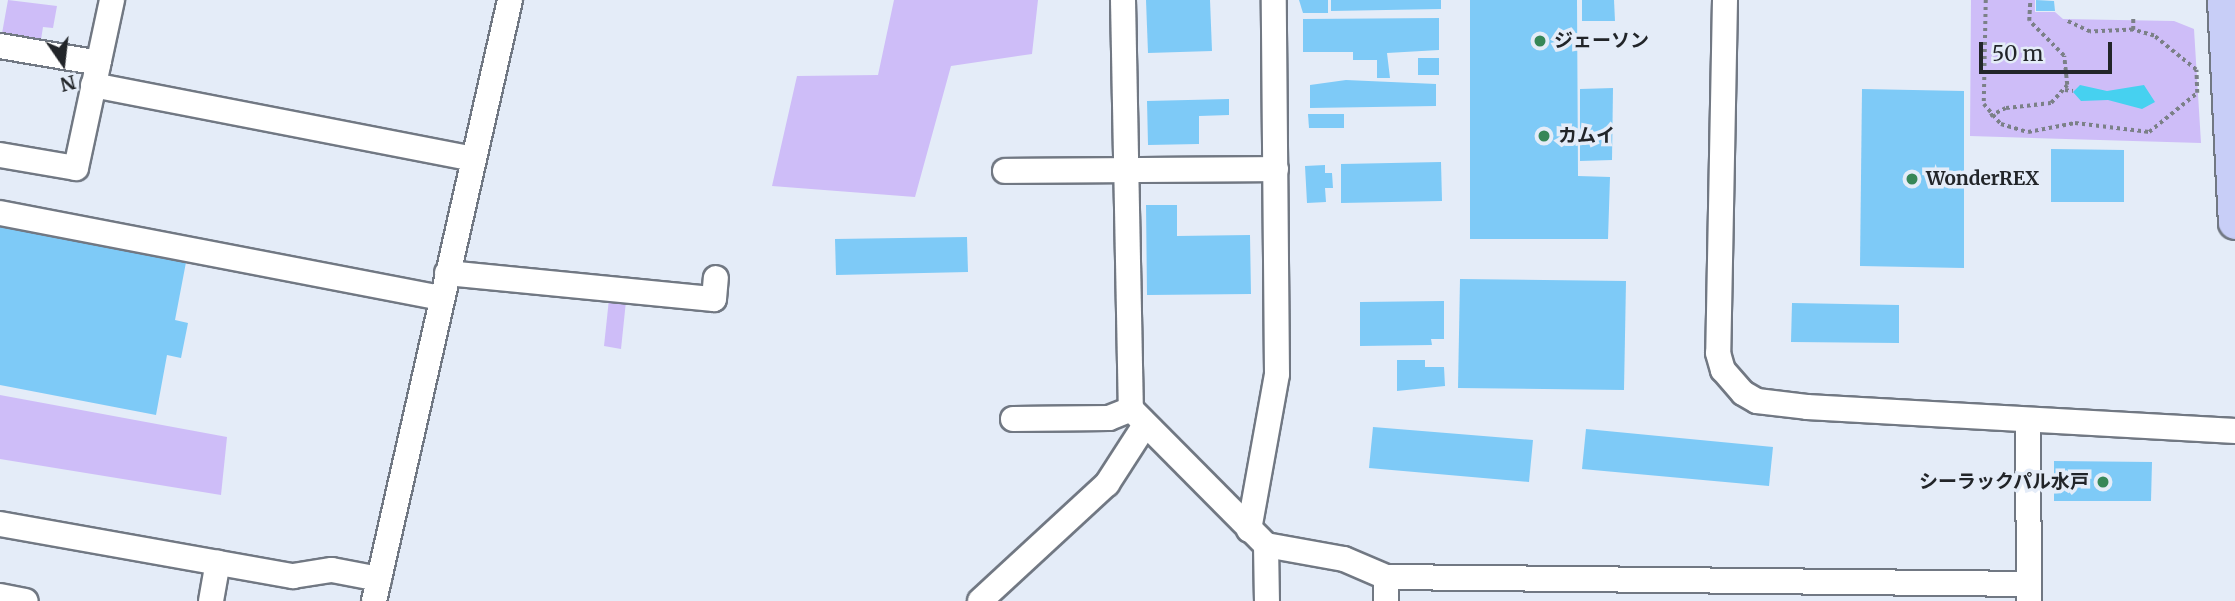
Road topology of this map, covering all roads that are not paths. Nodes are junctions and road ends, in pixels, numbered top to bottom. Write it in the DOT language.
graph roads {
  1 [pos="112,0"];
  2 [pos="510,0"];
  3 [pos="1123,0"];
  4 [pos="1274,0"];
  5 [pos="1725,0"];
  6 [pos="2224,0"];
  7 [pos="0,46"];
  8 [pos="96,74"];
  9 [pos="0,155"];
  10 [pos="474,159"];
  11 [pos="1276,169"];
  12 [pos="1125,170"];
  13 [pos="1005,171"];
  14 [pos="0,213"];
  15 [pos="2235,223"];
  16 [pos="447,273"];
  17 [pos="716,278"];
  18 [pos="442,298"];
  19 [pos="1138,417"];
  20 [pos="1013,419"];
  21 [pos="2028,423"];
  22 [pos="2235,431"];
  23 [pos="0,524"];
  24 [pos="1257,538"];
  25 [pos="218,563"];
  26 [pos="1386,589"];
  27 [pos="1603,589"];
  28 [pos="377,590"];
  29 [pos="1813,590"];
  30 [pos="2029,592"];
  31 [pos="0,596"];
  32 [pos="26,601"];
  33 [pos="211,601"];
  34 [pos="980,601"];
  35 [pos="1267,601"];
  1 -- 8 [label="street"];
  2 -- 10 [label="street"];
  3 -- 12 [label="street"];
  4 -- 11 [label="street"];
  5 -- 21 [label="street"];
  6 -- 15 [label="main road"];
  7 -- 8 [label="street"];
  8 -- 9 [label="street"];
  8 -- 10 [label="street"];
  10 -- 16 [label="street"];
  11 -- 12 [label="street"];
  11 -- 24 [label="street"];
  12 -- 13 [label="street"];
  12 -- 19 [label="street"];
  14 -- 18 [label="street"];
  16 -- 17 [label="street"];
  16 -- 18 [label="street"];
  18 -- 28 [label="street"];
  19 -- 20 [label="street"];
  19 -- 24 [label="street"];
  19 -- 34 [label="street"];
  21 -- 22 [label="street"];
  21 -- 30 [label="street"];
  23 -- 25 [label="street"];
  24 -- 26 [label="street"];
  24 -- 35 [label="street"];
  25 -- 28 [label="street"];
  25 -- 33 [label="street"];
  26 -- 27 [label="street"];
  27 -- 29 [label="street"];
  29 -- 30 [label="street"];
  31 -- 32 [label="street"];
}
